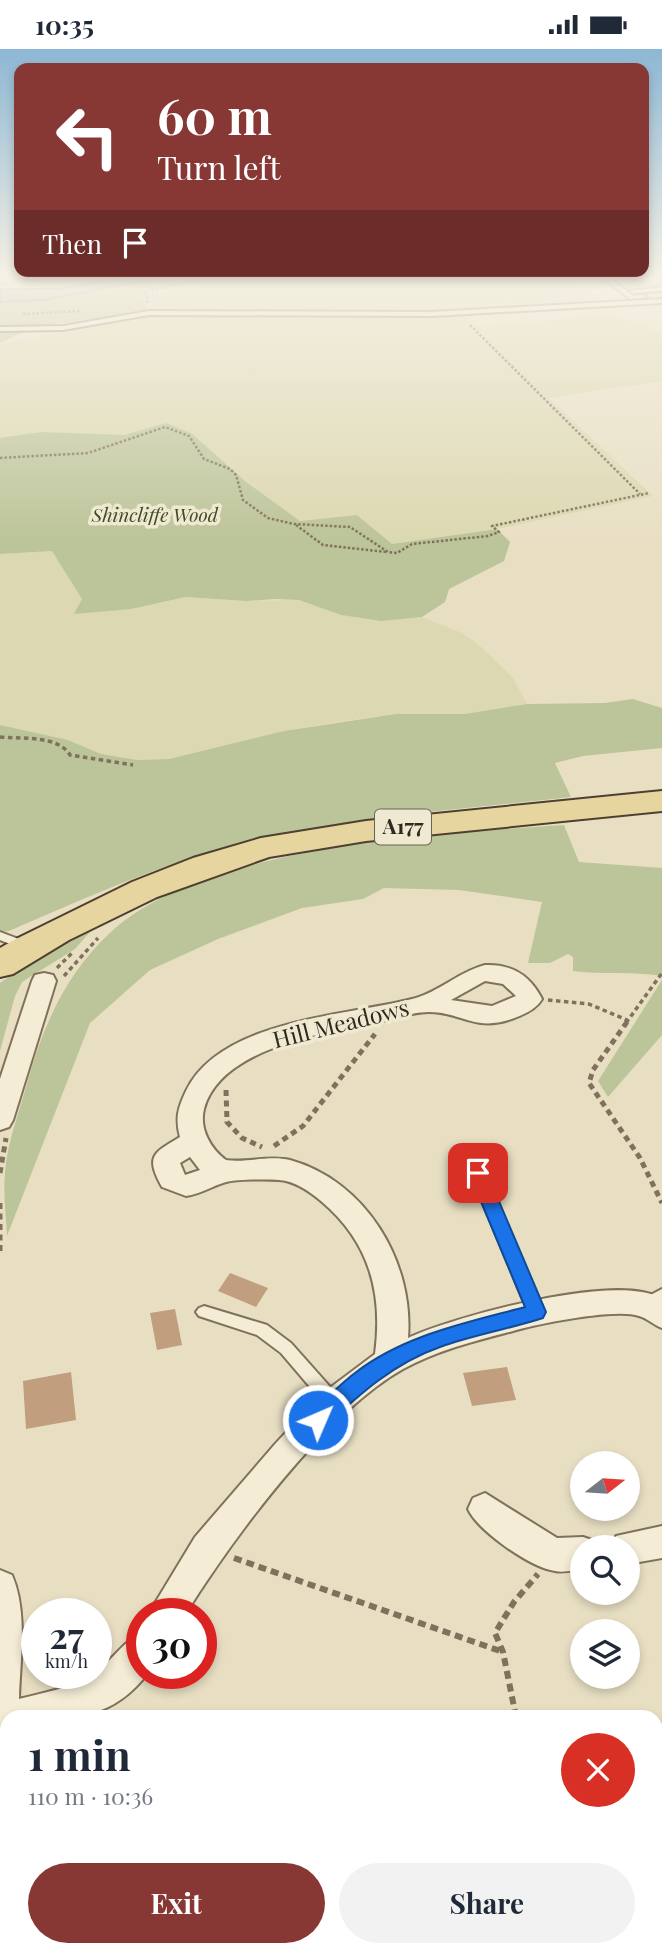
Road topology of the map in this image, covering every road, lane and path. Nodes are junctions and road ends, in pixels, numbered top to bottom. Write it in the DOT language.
graph roads {
  1 [pos="508,363"];
  2 [pos="0,458"];
  3 [pos="649,493"];
  4 [pos="641,494"];
  5 [pos="294,524"];
  6 [pos="388,552"];
  7 [pos="0,737"];
  8 [pos="133,765"];
  9 [pos="662,801"];
  10 [pos="9,949"];
  11 [pos="662,973"];
  12 [pos="44,981"];
  13 [pos="550,1000"];
  14 [pos="427,1003"];
  15 [pos="377,1014"];
  16 [pos="627,1020"];
  17 [pos="216,1070"];
  18 [pos="0,1120"];
  19 [pos="195,1141"];
  20 [pos="468,1150"];
  21 [pos="222,1171"];
  22 [pos="0,1203"];
  23 [pos="662,1203"];
  24 [pos="0,1253"];
  25 [pos="657,1305"];
  26 [pos="204,1312"];
  27 [pos="536,1312"];
  28 [pos="390,1361"];
  29 [pos="334,1403"];
  30 [pos="485,1509"];
  31 [pos="662,1542"];
  32 [pos="640,1546"];
  33 [pos="207,1549"];
  34 [pos="569,1554"];
  35 [pos="0,1587"];
  36 [pos="176,1598"];
  37 [pos="503,1653"];
  38 [pos="126,1671"];
  39 [pos="6,1710"];
  40 [pos="59,1710"];
  41 [pos="515,1710"];
  1 -- 4 [label="path"];
  2 -- 5 [label="path"];
  3 -- 4 [label="path"];
  4 -- 6 [label="path"];
  5 -- 6 [label="path"];
  5 -- 6 [label="path"];
  7 -- 8 [label="path"];
  9 -- 10 [label="main road, A177"];
  11 -- 16 [label="path"];
  12 -- 18 [label="street"];
  13 -- 16 [label="path"];
  14 -- 15 [label="street, Hill Meadows"];
  15 -- 17 [label="street, Hill Meadows"];
  15 -- 17 [label="path"];
  16 -- 23 [label="path"];
  17 -- 19 [label="street, Hill Meadows"];
  19 -- 21 [label="street"];
  19 -- 21 [label="street"];
  20 -- 27 [label="lane"];
  21 -- 28 [label="street"];
  22 -- 24 [label="path"];
  25 -- 27 [label="street"];
  26 -- 29 [label="lane"];
  27 -- 28 [label="street"];
  28 -- 29 [label="street"];
  29 -- 33 [label="street"];
  30 -- 34 [label="street"];
  31 -- 32 [label="street"];
  33 -- 36 [label="street"];
  33 -- 37 [label="path"];
  34 -- 37 [label="path"];
  35 -- 39 [label="street"];
  37 -- 41 [label="path"];
  38 -- 40 [label="street"];
}
